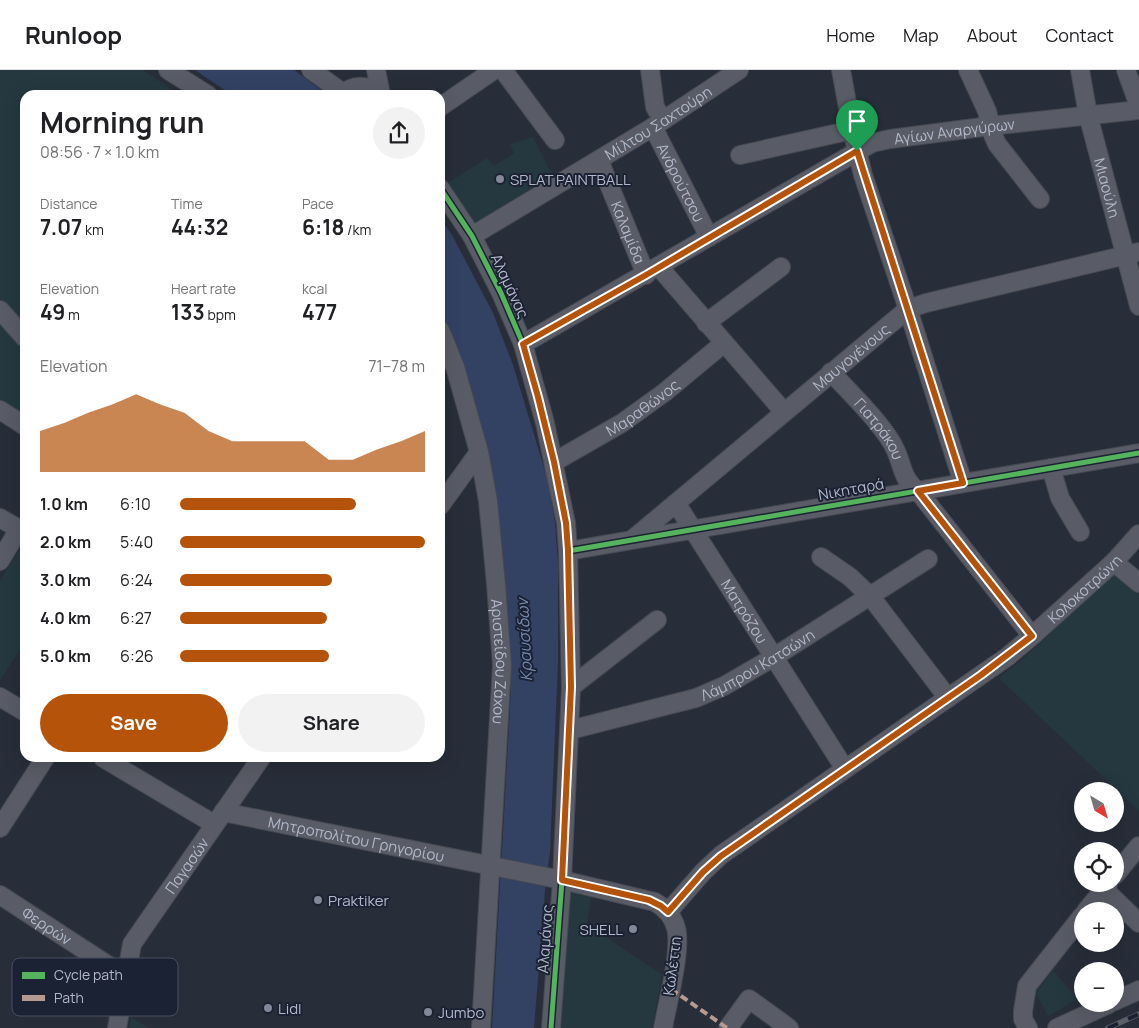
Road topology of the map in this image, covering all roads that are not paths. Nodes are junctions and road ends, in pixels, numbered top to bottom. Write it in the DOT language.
graph roads {
  1 [pos="168,70"];
  2 [pos="311,70"];
  3 [pos="376,70"];
  4 [pos="494,70"];
  5 [pos="503,70"];
  6 [pos="650,70"];
  7 [pos="739,70"];
  8 [pos="841,70"];
  9 [pos="968,70"];
  10 [pos="1080,70"];
  11 [pos="1126,70"];
  12 [pos="200,90"];
  13 [pos="337,90"];
  14 [pos="349,90"];
  15 [pos="373,90"];
  16 [pos="379,90"];
  17 [pos="445,104"];
  18 [pos="1139,108"];
  19 [pos="1088,115"];
  20 [pos="658,124"];
  21 [pos="990,126"];
  22 [pos="852,130"];
  23 [pos="555,140"];
  24 [pos="857,151"];
  25 [pos="740,155"];
  26 [pos="599,160"];
  27 [pos="445,196"];
  28 [pos="1040,198"];
  29 [pos="472,236"];
  30 [pos="709,237"];
  31 [pos="1133,254"];
  32 [pos="781,267"];
  33 [pos="652,271"];
  34 [pos="1139,306"];
  35 [pos="908,309"];
  36 [pos="0,310"];
  37 [pos="706,324"];
  38 [pos="20,332"];
  39 [pos="445,343"];
  40 [pos="724,343"];
  41 [pos="523,344"];
  42 [pos="831,372"];
  43 [pos="0,410"];
  44 [pos="784,412"];
  45 [pos="20,423"];
  46 [pos="479,452"];
  47 [pos="1139,453"];
  48 [pos="554,462"];
  49 [pos="1051,468"];
  50 [pos="963,483"];
  51 [pos="918,491"];
  52 [pos="445,499"];
  53 [pos="676,503"];
  54 [pos="0,518"];
  55 [pos="693,529"];
  56 [pos="1080,532"];
  57 [pos="1139,534"];
  58 [pos="633,539"];
  59 [pos="568,550"];
  60 [pos="821,557"];
  61 [pos="928,559"];
  62 [pos="0,561"];
  63 [pos="1114,562"];
  64 [pos="1139,583"];
  65 [pos="871,597"];
  66 [pos="657,620"];
  67 [pos="1032,636"];
  68 [pos="774,657"];
  69 [pos="571,687"];
  70 [pos="0,697"];
  71 [pos="948,698"];
  72 [pos="20,709"];
  73 [pos="570,730"];
  74 [pos="42,762"];
  75 [pos="110,762"];
  76 [pos="258,762"];
  77 [pos="845,769"];
  78 [pos="219,818"];
  79 [pos="0,828"];
  80 [pos="1136,855"];
  81 [pos="490,865"];
  82 [pos="1124,867"];
  83 [pos="562,880"];
  84 [pos="1102,892"];
  85 [pos="1116,892"];
  86 [pos="0,894"];
  87 [pos="1093,902"];
  88 [pos="668,912"];
  89 [pos="1139,923"];
  90 [pos="1074,926"];
  91 [pos="96,958"];
  92 [pos="130,958"];
  93 [pos="1139,990"];
  94 [pos="1124,997"];
  95 [pos="1092,1012"];
  96 [pos="481,1028"];
  97 [pos="551,1028"];
  98 [pos="663,1028"];
  99 [pos="728,1028"];
  100 [pos="789,1028"];
  101 [pos="1028,1028"];
  102 [pos="1058,1028"];
  1 -- 12 [label="street"];
  2 -- 13 [label="street"];
  3 -- 16 [label="street"];
  4 -- 17 [label="street"];
  5 -- 23 [label="street"];
  6 -- 20 [label="street, Ανδρούτσου"];
  7 -- 20 [label="street, Μίλτου Σαχτούρη"];
  8 -- 22 [label="street"];
  9 -- 21 [label="street"];
  10 -- 19 [label="street, Μιαούλη"];
  11 -- 18 [label="street"];
  14 -- 15 [label="street"];
  18 -- 19 [label="street, Αγίων Αναργύρων"];
  19 -- 21 [label="street, Αγίων Αναργύρων"];
  19 -- 31 [label="street, Μιαούλη"];
  20 -- 26 [label="street, Μίλτου Σαχτούρη"];
  20 -- 30 [label="street, Ανδρούτσου"];
  21 -- 24 [label="street, Αγίων Αναργύρων"];
  21 -- 28 [label="street"];
  22 -- 24 [label="street"];
  22 -- 25 [label="street"];
  24 -- 30 [label="street, Αγίων Αναργύρων"];
  24 -- 35 [label="street"];
  26 -- 29 [label="street, Μίλτου Σαχτούρη"];
  26 -- 33 [label="street, Καλαμίδα"];
  27 -- 29 [label="street, Αλαμάνας"];
  29 -- 41 [label="street, Αλαμάνας"];
  30 -- 33 [label="street, Αγίων Αναργύρων"];
  31 -- 34 [label="street, Μιαούλη"];
  31 -- 35 [label="street, Μαυγογένους"];
  32 -- 37 [label="street"];
  33 -- 37 [label="street, Καλαμίδα"];
  33 -- 41 [label="street, Αγίων Αναργύρων"];
  35 -- 42 [label="street, Μαυγογένους"];
  35 -- 50 [label="street"];
  36 -- 38 [label="street"];
  37 -- 40 [label="street, Καλαμίδα"];
  39 -- 46 [label="street, Αριστείδου Ζάχου"];
  40 -- 44 [label="street, Καλαμίδα"];
  40 -- 48 [label="street, Μαραθώνος"];
  41 -- 48 [label="street, Αλαμάνας"];
  42 -- 44 [label="street, Μαυγογένους"];
  42 -- 51 [label="street, Γιατράκου"];
  43 -- 45 [label="street"];
  44 -- 53 [label="street, Μαυγογένους"];
  46 -- 52 [label="street"];
  46 -- 81 [label="street, Αριστείδου Ζάχου"];
  47 -- 49 [label="street, Νικηταρά"];
  48 -- 59 [label="street, Αλαμάνας"];
  49 -- 50 [label="street, Νικηταρά"];
  49 -- 56 [label="street"];
  50 -- 51 [label="street, Νικηταρά"];
  51 -- 55 [label="street, Νικηταρά"];
  51 -- 67 [label="street, Γιατράκου"];
  53 -- 55 [label="street, Ματρόζου"];
  53 -- 58 [label="street, Μαυγογένους"];
  54 -- 62 [label="street"];
  55 -- 58 [label="street, Νικηταρά"];
  55 -- 68 [label="street, Ματρόζου"];
  57 -- 63 [label="street, Κολοκοτρώνη"];
  58 -- 59 [label="street, Νικηταρά"];
  59 -- 69 [label="street, Αλαμάνας"];
  60 -- 65 [label="street"];
  61 -- 65 [label="street, Λάμπρου Κατσώνη"];
  63 -- 64 [label="street"];
  63 -- 67 [label="street, Κολοκοτρώνη"];
  65 -- 68 [label="street, Λάμπρου Κατσώνη"];
  65 -- 71 [label="street"];
  66 -- 69 [label="street"];
  67 -- 71 [label="street, Κολοκοτρώνη"];
  68 -- 73 [label="street, Λάμπρου Κατσώνη"];
  68 -- 77 [label="street, Ματρόζου"];
  69 -- 73 [label="street, Αλαμάνας"];
  70 -- 72 [label="street"];
  71 -- 77 [label="street, Κολοκοτρώνη"];
  73 -- 83 [label="street, Αλαμάνας"];
  74 -- 79 [label="street"];
  75 -- 78 [label="street, Μητροπολίτου Γρηγορίου"];
  76 -- 78 [label="street, Παγασών"];
  77 -- 88 [label="street, Κολοκοτρώνη"];
  78 -- 81 [label="street, Μητροπολίτου Γρηγορίου"];
  78 -- 92 [label="street, Παγασών"];
  80 -- 82 [label="street"];
  81 -- 83 [label="street"];
  81 -- 96 [label="street, Αριστείδου Ζάχου"];
  83 -- 88 [label="street"];
  83 -- 97 [label="street, Αλαμάνας"];
  84 -- 87 [label="street"];
  85 -- 89 [label="street"];
  86 -- 91 [label="street, Φερρών"];
  88 -- 98 [label="street, Κωλέττη"];
  90 -- 101 [label="street"];
  93 -- 94 [label="street"];
  95 -- 102 [label="street"];
  99 -- 100 [label="street"];
}
